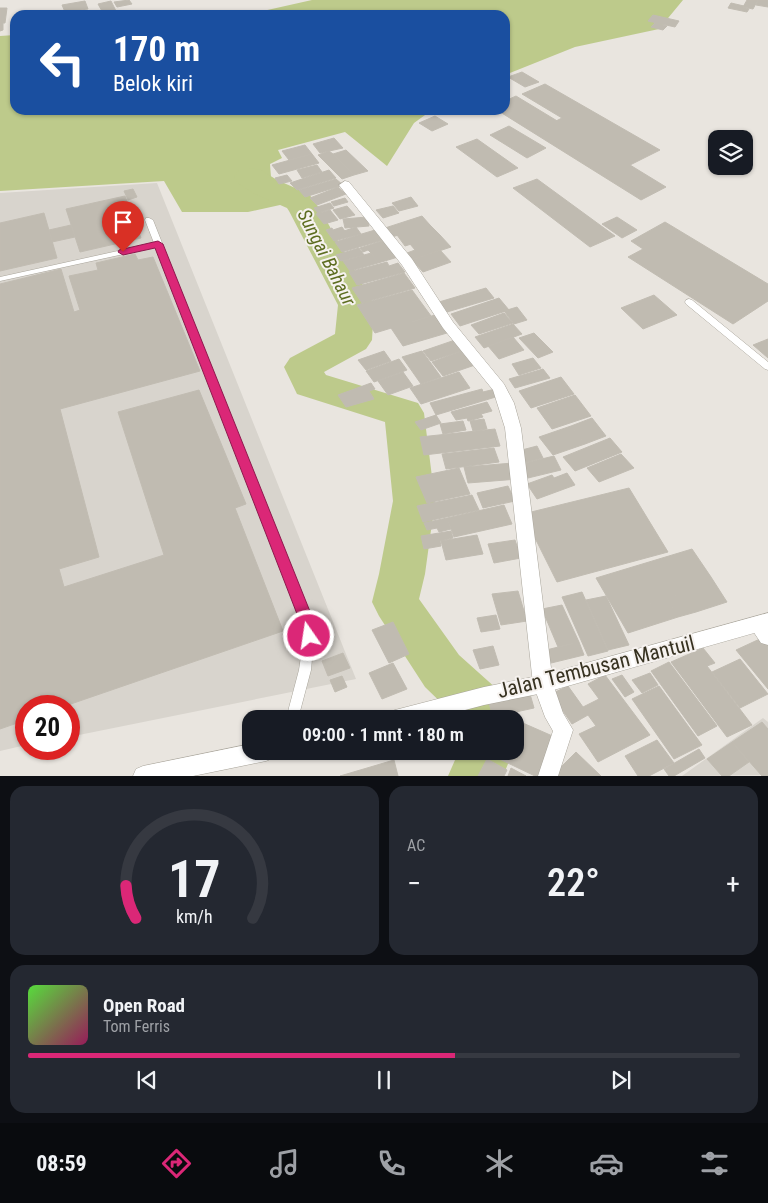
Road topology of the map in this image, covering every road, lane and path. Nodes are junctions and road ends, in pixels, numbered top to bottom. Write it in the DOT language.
graph roads {
  1 [pos="345,185"];
  2 [pos="149,220"];
  3 [pos="158,244"];
  4 [pos="0,279"];
  5 [pos="688,302"];
  6 [pos="768,367"];
  7 [pos="765,628"];
  8 [pos="543,684"];
  9 [pos="294,710"];
  10 [pos="432,710"];
  11 [pos="242,756"];
  12 [pos="143,776"];
  13 [pos="548,776"];
  1 -- 8 [label="street"];
  2 -- 3 [label="lane"];
  3 -- 4 [label="lane"];
  3 -- 9 [label="lane"];
  5 -- 6 [label="lane"];
  7 -- 8 [label="street, Jalan Tembusan Mantuil"];
  8 -- 10 [label="street, Jalan Tembusan Mantuil"];
  8 -- 13 [label="street"];
  11 -- 12 [label="street"];
}
